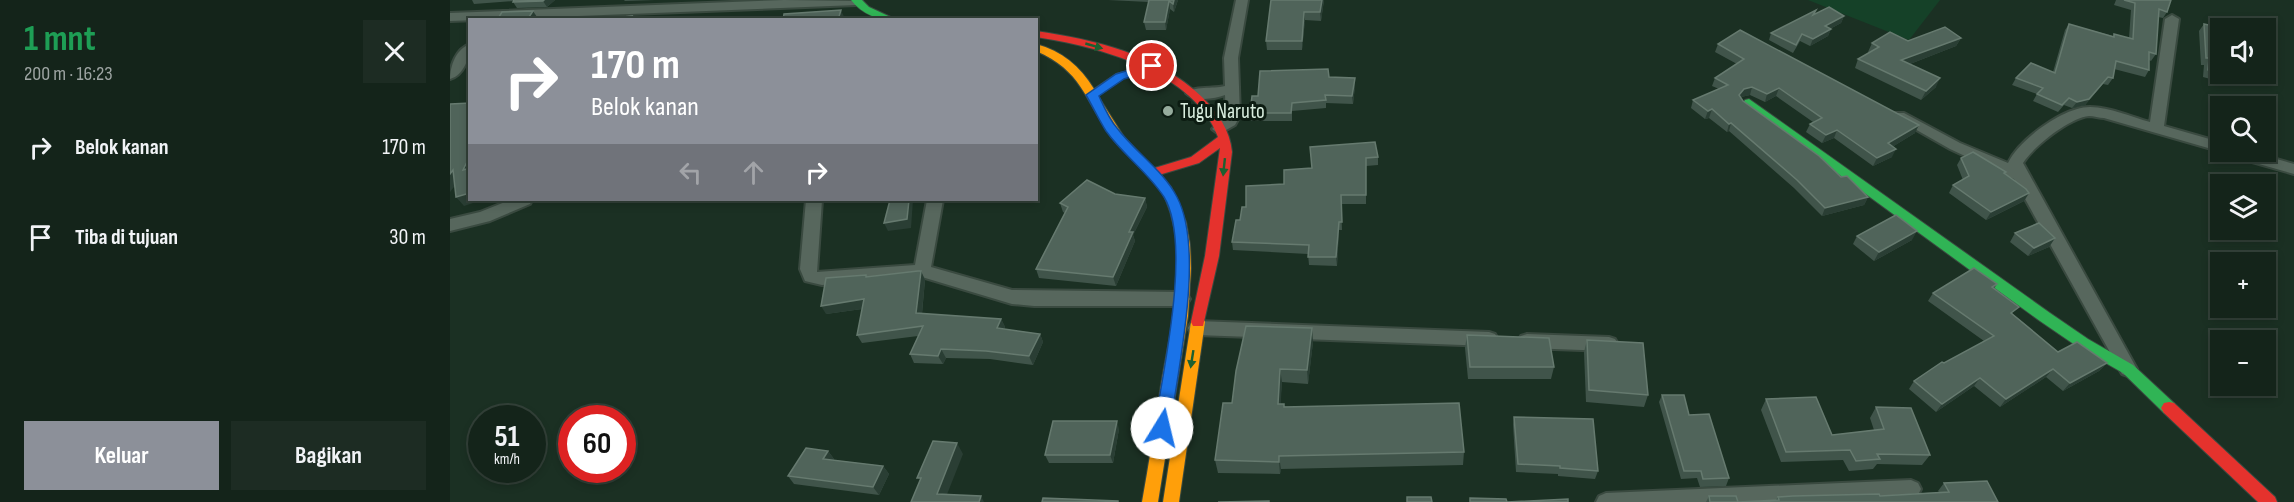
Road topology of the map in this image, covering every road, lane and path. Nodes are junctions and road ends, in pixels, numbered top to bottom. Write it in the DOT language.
graph roads {
  1 [pos="573,0"];
  2 [pos="1242,0"];
  3 [pos="856,1"];
  4 [pos="566,12"];
  5 [pos="649,15"];
  6 [pos="450,17"];
  7 [pos="491,18"];
  8 [pos="887,18"];
  9 [pos="2172,19"];
  10 [pos="1038,34"];
  11 [pos="1038,48"];
  12 [pos="468,51"];
  13 [pos="1152,66"];
  14 [pos="450,75"];
  15 [pos="1232,88"];
  16 [pos="1193,93"];
  17 [pos="1092,95"];
  18 [pos="1749,103"];
  19 [pos="1884,108"];
  20 [pos="2156,128"];
  21 [pos="1222,134"];
  22 [pos="2210,144"];
  23 [pos="2270,162"];
  24 [pos="2294,169"];
  25 [pos="1152,173"];
  26 [pos="2020,175"];
  27 [pos="522,201"];
  28 [pos="814,201"];
  29 [pos="935,201"];
  30 [pos="450,225"];
  31 [pos="922,271"];
  32 [pos="1181,299"];
  33 [pos="1197,328"];
  34 [pos="1625,345"];
  35 [pos="2128,369"];
  36 [pos="1911,489"];
  37 [pos="1150,502"];
  38 [pos="1171,502"];
  39 [pos="1606,502"];
  40 [pos="2269,502"];
  1 -- 4 [label="street"];
  2 -- 15 [label="street"];
  3 -- 5 [label="street"];
  3 -- 8 [label="main road"];
  4 -- 5 [label="street"];
  4 -- 7 [label="street"];
  6 -- 7 [label="street"];
  9 -- 20 [label="street"];
  10 -- 13 [label="main road, one-way"];
  11 -- 17 [label="main road"];
  12 -- 14 [label="street"];
  13 -- 16 [label="main road"];
  13 -- 17 [label="main road"];
  15 -- 16 [label="street"];
  15 -- 21 [label="street"];
  16 -- 21 [label="main road"];
  17 -- 25 [label="main road"];
  18 -- 35 [label="main road"];
  19 -- 26 [label="street"];
  20 -- 22 [label="street"];
  20 -- 26 [label="street"];
  21 -- 25 [label="main road"];
  21 -- 33 [label="main road, one-way"];
  23 -- 24 [label="street"];
  25 -- 32 [label="main road"];
  26 -- 35 [label="street"];
  27 -- 30 [label="street"];
  28 -- 31 [label="street"];
  29 -- 31 [label="street"];
  31 -- 32 [label="street"];
  32 -- 37 [label="main road"];
  33 -- 34 [label="street"];
  33 -- 38 [label="main road, one-way"];
  35 -- 40 [label="main road"];
  36 -- 39 [label="street"];
}
